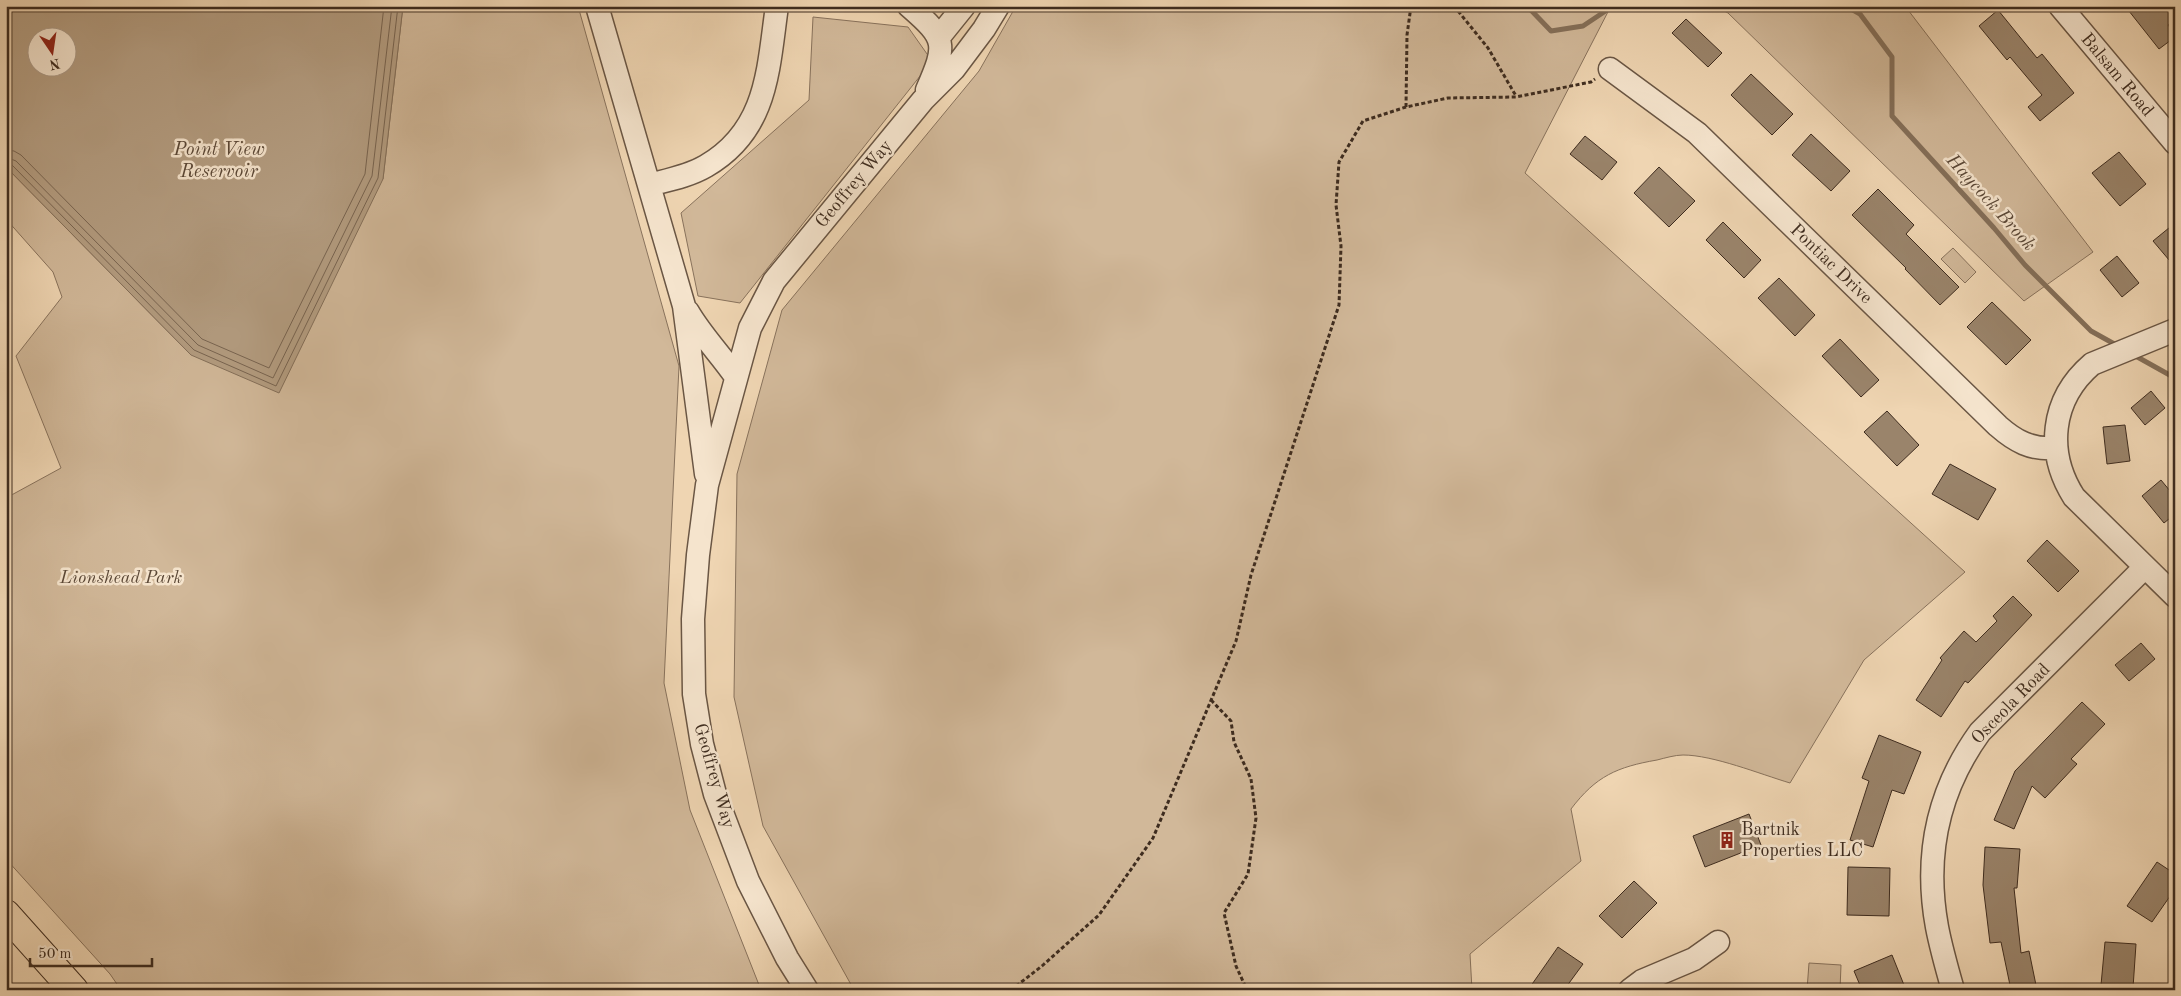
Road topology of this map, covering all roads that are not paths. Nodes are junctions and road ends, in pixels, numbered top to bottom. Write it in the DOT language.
graph roads {
  1 [pos="597,6"];
  2 [pos="777,6"];
  3 [pos="909,6"];
  4 [pos="964,6"];
  5 [pos="998,6"];
  6 [pos="2060,6"];
  7 [pos="939,36"];
  8 [pos="1610,69"];
  9 [pos="923,100"];
  10 [pos="2175,143"];
  11 [pos="649,186"];
  12 [pos="684,306"];
  13 [pos="2175,330"];
  14 [pos="736,378"];
  15 [pos="2055,448"];
  16 [pos="707,485"];
  17 [pos="2160,581"];
  18 [pos="6,914"];
  19 [pos="1718,942"];
  20 [pos="74,990"];
  21 [pos="807,990"];
  22 [pos="1630,990"];
  23 [pos="1953,990"];
  1 -- 11 [label="street, Geoffrey Way"];
  2 -- 11 [label="street"];
  3 -- 7 [label="street"];
  4 -- 7 [label="street"];
  5 -- 9 [label="street, Geoffrey Way"];
  6 -- 10 [label="street, Balsam Road"];
  7 -- 9 [label="street"];
  8 -- 15 [label="street, Pontiac Drive"];
  9 -- 14 [label="street, Geoffrey Way"];
  11 -- 12 [label="street, Geoffrey Way"];
  12 -- 14 [label="street, Geoffrey Way"];
  12 -- 16 [label="street, Geoffrey Way"];
  13 -- 15 [label="street"];
  14 -- 16 [label="street, Geoffrey Way"];
  15 -- 17 [label="street"];
  16 -- 21 [label="street, Geoffrey Way"];
  17 -- 23 [label="street, Osceola Road"];
  18 -- 20 [label="main road"];
  19 -- 22 [label="street"];
}
